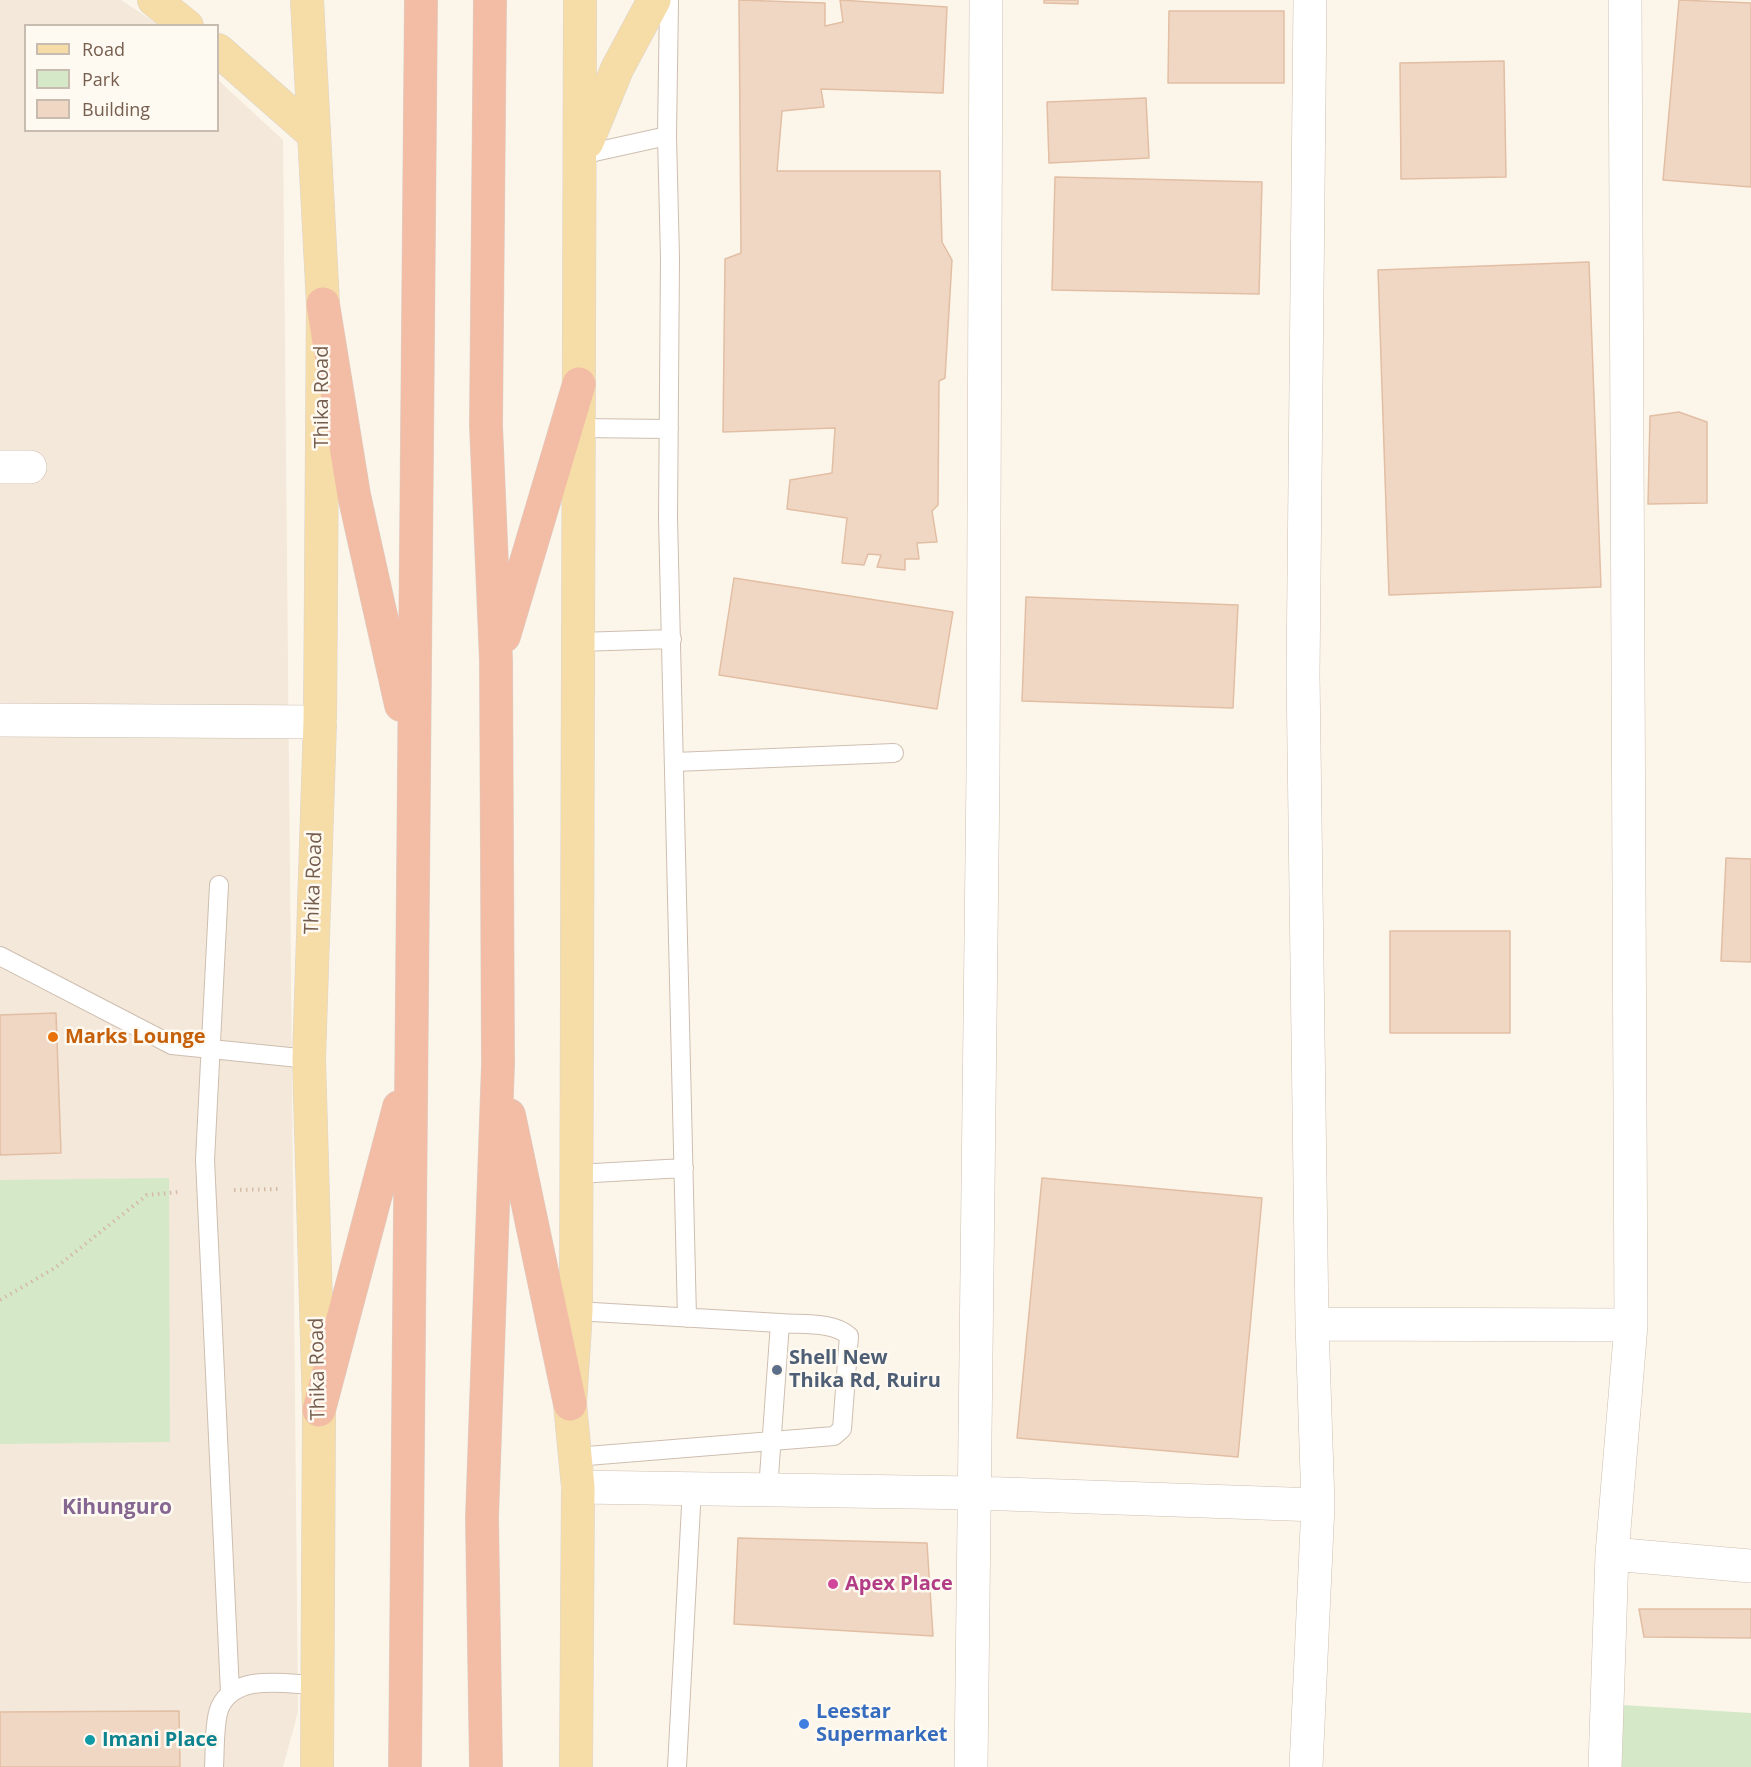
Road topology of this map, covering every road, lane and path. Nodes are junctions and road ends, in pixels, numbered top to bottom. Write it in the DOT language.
graph roads {
  1 [pos="154,0"];
  2 [pos="307,0"];
  3 [pos="421,0"];
  4 [pos="490,0"];
  5 [pos="580,0"];
  6 [pos="654,0"];
  7 [pos="669,0"];
  8 [pos="986,0"];
  9 [pos="1310,0"];
  10 [pos="1625,0"];
  11 [pos="184,24"];
  12 [pos="219,51"];
  13 [pos="312,134"];
  14 [pos="666,136"];
  15 [pos="581,155"];
  16 [pos="323,304"];
  17 [pos="579,384"];
  18 [pos="579,428"];
  19 [pos="669,429"];
  20 [pos="672,639"];
  21 [pos="579,642"];
  22 [pos="496,660"];
  23 [pos="0,720"];
  24 [pos="320,722"];
  25 [pos="894,753"];
  26 [pos="412,756"];
  27 [pos="675,762"];
  28 [pos="219,885"];
  29 [pos="0,956"];
  30 [pos="211,1049"];
  31 [pos="309,1059"];
  32 [pos="411,1061"];
  33 [pos="498,1064"];
  34 [pos="684,1168"];
  35 [pos="576,1174"];
  36 [pos="314,1188"];
  37 [pos="207,1191"];
  38 [pos="0,1300"];
  39 [pos="576,1311"];
  40 [pos="687,1318"];
  41 [pos="780,1323"];
  42 [pos="1312,1324"];
  43 [pos="1631,1325"];
  44 [pos="570,1404"];
  45 [pos="319,1410"];
  46 [pos="773,1442"];
  47 [pos="576,1472"];
  48 [pos="692,1488"];
  49 [pos="768,1490"];
  50 [pos="976,1493"];
  51 [pos="1318,1505"];
  52 [pos="1612,1554"];
  53 [pos="1751,1566"];
  54 [pos="316,1685"];
  55 [pos="230,1692"];
  56 [pos="214,1767"];
  57 [pos="317,1767"];
  58 [pos="405,1767"];
  59 [pos="486,1767"];
  60 [pos="576,1767"];
  61 [pos="677,1767"];
  62 [pos="971,1767"];
  63 [pos="1306,1767"];
  64 [pos="1605,1767"];
  1 -- 11 [label="main road"];
  2 -- 13 [label="main road, Thika Road"];
  3 -- 26 [label="highway"];
  4 -- 22 [label="highway"];
  5 -- 15 [label="main road"];
  6 -- 15 [label="main road"];
  7 -- 14 [label="lane"];
  8 -- 50 [label="street"];
  9 -- 42 [label="street"];
  10 -- 43 [label="street"];
  12 -- 13 [label="main road"];
  13 -- 16 [label="main road, Thika Road"];
  14 -- 15 [label="lane"];
  14 -- 19 [label="lane"];
  15 -- 17 [label="main road"];
  16 -- 24 [label="main road, Thika Road"];
  16 -- 26 [label="highway"];
  17 -- 18 [label="main road"];
  17 -- 22 [label="highway"];
  18 -- 19 [label="lane"];
  18 -- 21 [label="main road"];
  19 -- 20 [label="lane"];
  20 -- 21 [label="lane"];
  20 -- 27 [label="lane"];
  21 -- 35 [label="main road"];
  22 -- 33 [label="highway"];
  23 -- 24 [label="street"];
  24 -- 31 [label="main road, Thika Road"];
  25 -- 27 [label="lane"];
  26 -- 32 [label="highway"];
  27 -- 34 [label="lane"];
  28 -- 30 [label="lane"];
  29 -- 30 [label="lane"];
  30 -- 31 [label="lane"];
  30 -- 37 [label="lane"];
  31 -- 36 [label="main road, Thika Road"];
  32 -- 45 [label="highway"];
  32 -- 58 [label="highway"];
  33 -- 44 [label="highway"];
  33 -- 59 [label="highway"];
  34 -- 35 [label="lane"];
  34 -- 40 [label="lane"];
  35 -- 39 [label="main road"];
  36 -- 37 [label="path"];
  36 -- 45 [label="main road, Thika Road"];
  37 -- 38 [label="path"];
  37 -- 55 [label="lane"];
  39 -- 40 [label="lane"];
  39 -- 44 [label="main road"];
  40 -- 41 [label="lane"];
  41 -- 46 [label="lane"];
  41 -- 46 [label="lane"];
  42 -- 43 [label="street"];
  42 -- 51 [label="street"];
  43 -- 52 [label="street"];
  44 -- 47 [label="main road"];
  45 -- 54 [label="main road, Thika Road"];
  46 -- 47 [label="lane"];
  46 -- 49 [label="lane"];
  47 -- 48 [label="street"];
  47 -- 60 [label="main road"];
  48 -- 49 [label="street"];
  48 -- 61 [label="lane"];
  49 -- 50 [label="street"];
  50 -- 51 [label="street"];
  50 -- 62 [label="street"];
  51 -- 63 [label="street"];
  52 -- 53 [label="street"];
  52 -- 64 [label="street"];
  54 -- 55 [label="lane"];
  54 -- 57 [label="main road, Thika Road"];
  55 -- 56 [label="lane"];
}
